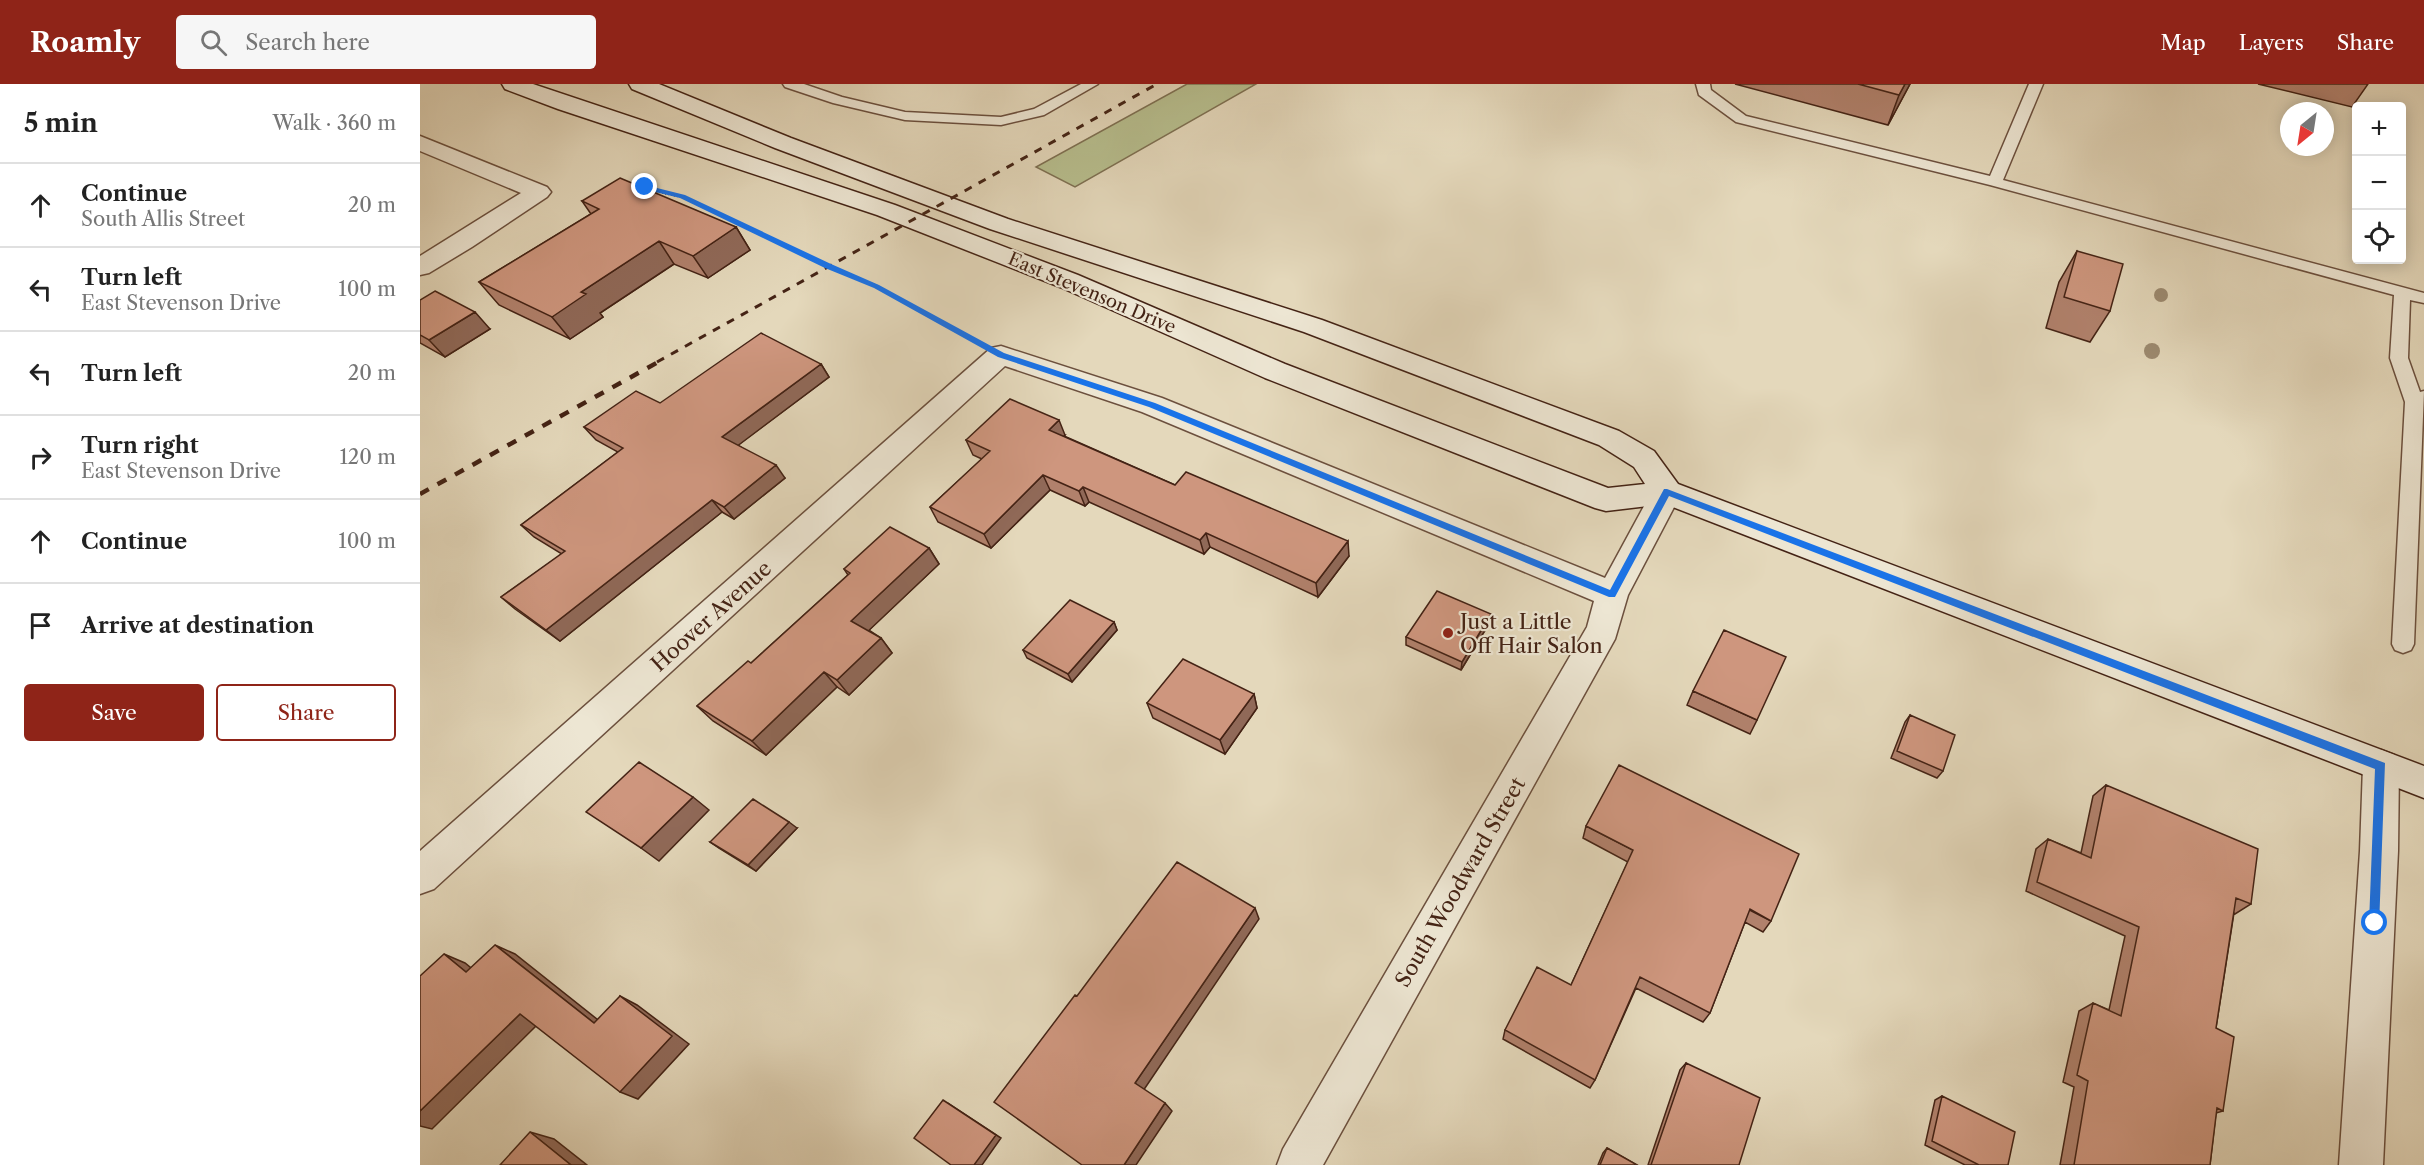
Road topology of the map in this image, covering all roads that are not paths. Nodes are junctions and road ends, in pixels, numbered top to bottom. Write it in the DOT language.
graph roads {
  1 [pos="513,84"];
  2 [pos="640,84"];
  3 [pos="790,84"];
  4 [pos="1091,84"];
  5 [pos="1703,84"];
  6 [pos="2036,84"];
  7 [pos="420,143"];
  8 [pos="1995,182"];
  9 [pos="420,267"];
  10 [pos="2402,292"];
  11 [pos="2424,298"];
  12 [pos="2419,411"];
  13 [pos="1667,492"];
  14 [pos="1612,595"];
  15 [pos="2403,644"];
  16 [pos="2381,766"];
  17 [pos="2424,782"];
  18 [pos="420,876"];
  19 [pos="1299,1165"];
  20 [pos="2361,1165"];
  1 -- 13 [label="main road, East Stevenson Drive"];
  2 -- 13 [label="main road, East Stevenson Drive"];
  3 -- 4 [label="lane"];
  5 -- 8 [label="lane"];
  6 -- 8 [label="lane"];
  7 -- 9 [label="main road"];
  8 -- 10 [label="lane"];
  10 -- 11 [label="lane"];
  10 -- 12 [label="lane"];
  12 -- 15 [label="lane"];
  13 -- 14 [label="main road, South Woodward Street"];
  13 -- 16 [label="main road, East Stevenson Drive"];
  14 -- 18 [label="main road, Hoover Avenue"];
  14 -- 19 [label="main road, South Woodward Street"];
  16 -- 17 [label="main road, East Stevenson Drive"];
  16 -- 20 [label="main road"];
}
